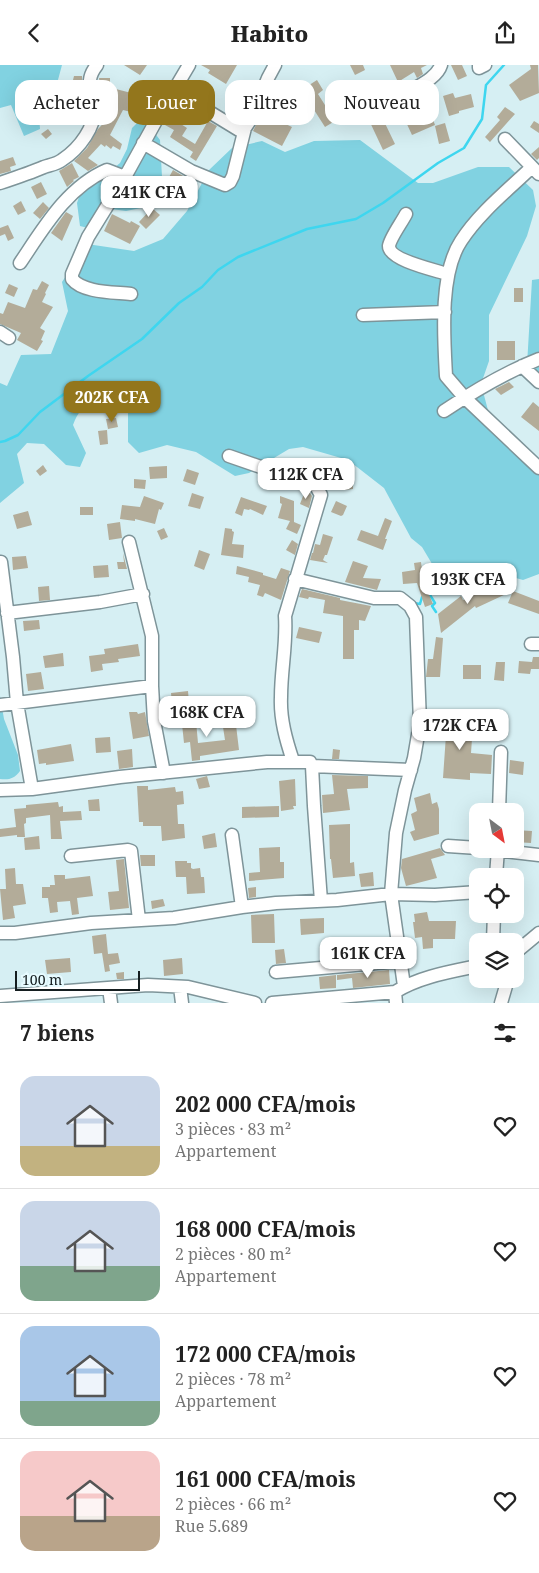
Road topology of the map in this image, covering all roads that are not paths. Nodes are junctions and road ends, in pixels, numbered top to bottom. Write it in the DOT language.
graph roads {
  1 [pos="97,65"];
  2 [pos="189,65"];
  3 [pos="275,65"];
  4 [pos="441,65"];
  5 [pos="181,80"];
  6 [pos="427,80"];
  7 [pos="215,116"];
  8 [pos="154,125"];
  9 [pos="245,129"];
  10 [pos="505,139"];
  11 [pos="143,143"];
  12 [pos="536,170"];
  13 [pos="125,177"];
  14 [pos="0,183"];
  15 [pos="406,214"];
  16 [pos="20,263"];
  17 [pos="447,274"];
  18 [pos="130,294"];
  19 [pos="445,313"];
  20 [pos="363,315"];
  21 [pos="539,359"];
  22 [pos="522,366"];
  23 [pos="539,382"];
  24 [pos="464,397"];
  25 [pos="444,411"];
  26 [pos="229,456"];
  27 [pos="539,468"];
  28 [pos="129,542"];
  29 [pos="1,562"];
  30 [pos="295,579"];
  31 [pos="142,594"];
  32 [pos="5,619"];
  33 [pos="152,686"];
  34 [pos="17,703"];
  35 [pos="0,705"];
  36 [pos="502,752"];
  37 [pos="293,761"];
  38 [pos="312,766"];
  39 [pos="411,770"];
  40 [pos="164,773"];
  41 [pos="32,789"];
  42 [pos="0,790"];
  43 [pos="499,803"];
  44 [pos="232,835"];
  45 [pos="448,846"];
  46 [pos="469,847"];
  47 [pos="524,853"];
  48 [pos="539,855"];
  49 [pos="71,856"];
  50 [pos="469,893"];
  51 [pos="391,894"];
  52 [pos="321,901"];
  53 [pos="242,907"];
  54 [pos="139,920"];
  55 [pos="0,933"];
  56 [pos="539,933"];
  57 [pos="524,946"];
  58 [pos="400,961"];
  59 [pos="469,968"];
  60 [pos="276,972"];
  61 [pos="180,987"];
  62 [pos="109,988"];
  63 [pos="505,988"];
  64 [pos="398,994"];
  65 [pos="0,996"];
  66 [pos="45,998"];
  67 [pos="112,1003"];
  68 [pos="182,1003"];
  69 [pos="255,1003"];
  70 [pos="272,1003"];
  71 [pos="501,1003"];
  1 -- 14 [label="street"];
  2 -- 5 [label="street"];
  3 -- 9 [label="street"];
  4 -- 6 [label="street"];
  7 -- 9 [label="street"];
  8 -- 11 [label="street"];
  9 -- 11 [label="street"];
  10 -- 12 [label="street"];
  11 -- 13 [label="street"];
  12 -- 17 [label="street"];
  13 -- 16 [label="street"];
  13 -- 18 [label="street"];
  15 -- 17 [label="street"];
  17 -- 19 [label="street"];
  19 -- 20 [label="street"];
  19 -- 24 [label="street"];
  21 -- 22 [label="street"];
  22 -- 23 [label="street"];
  22 -- 24 [label="street"];
  24 -- 25 [label="street"];
  24 -- 27 [label="street"];
  26 -- 30 [label="street"];
  28 -- 31 [label="street"];
  29 -- 32 [label="street"];
  30 -- 37 [label="street"];
  30 -- 39 [label="street"];
  31 -- 32 [label="street"];
  31 -- 33 [label="street"];
  32 -- 34 [label="street"];
  33 -- 34 [label="street"];
  33 -- 40 [label="street"];
  34 -- 35 [label="street"];
  34 -- 41 [label="street"];
  36 -- 43 [label="street"];
  37 -- 38 [label="street"];
  37 -- 40 [label="street"];
  38 -- 39 [label="street"];
  38 -- 52 [label="street"];
  39 -- 51 [label="street"];
  40 -- 41 [label="street"];
  41 -- 42 [label="street"];
  44 -- 53 [label="street"];
  45 -- 46 [label="street"];
  47 -- 48 [label="street"];
  49 -- 54 [label="street"];
  50 -- 51 [label="street"];
  51 -- 52 [label="street"];
  51 -- 58 [label="street"];
  52 -- 53 [label="street"];
  53 -- 54 [label="street"];
  54 -- 55 [label="street"];
  56 -- 57 [label="street"];
  58 -- 60 [label="street"];
  58 -- 64 [label="street"];
  59 -- 64 [label="street"];
  61 -- 62 [label="street"];
  61 -- 68 [label="street"];
  61 -- 69 [label="street"];
  62 -- 66 [label="street"];
  62 -- 67 [label="street"];
  63 -- 71 [label="street"];
  64 -- 70 [label="street"];
  65 -- 66 [label="street"];
}
